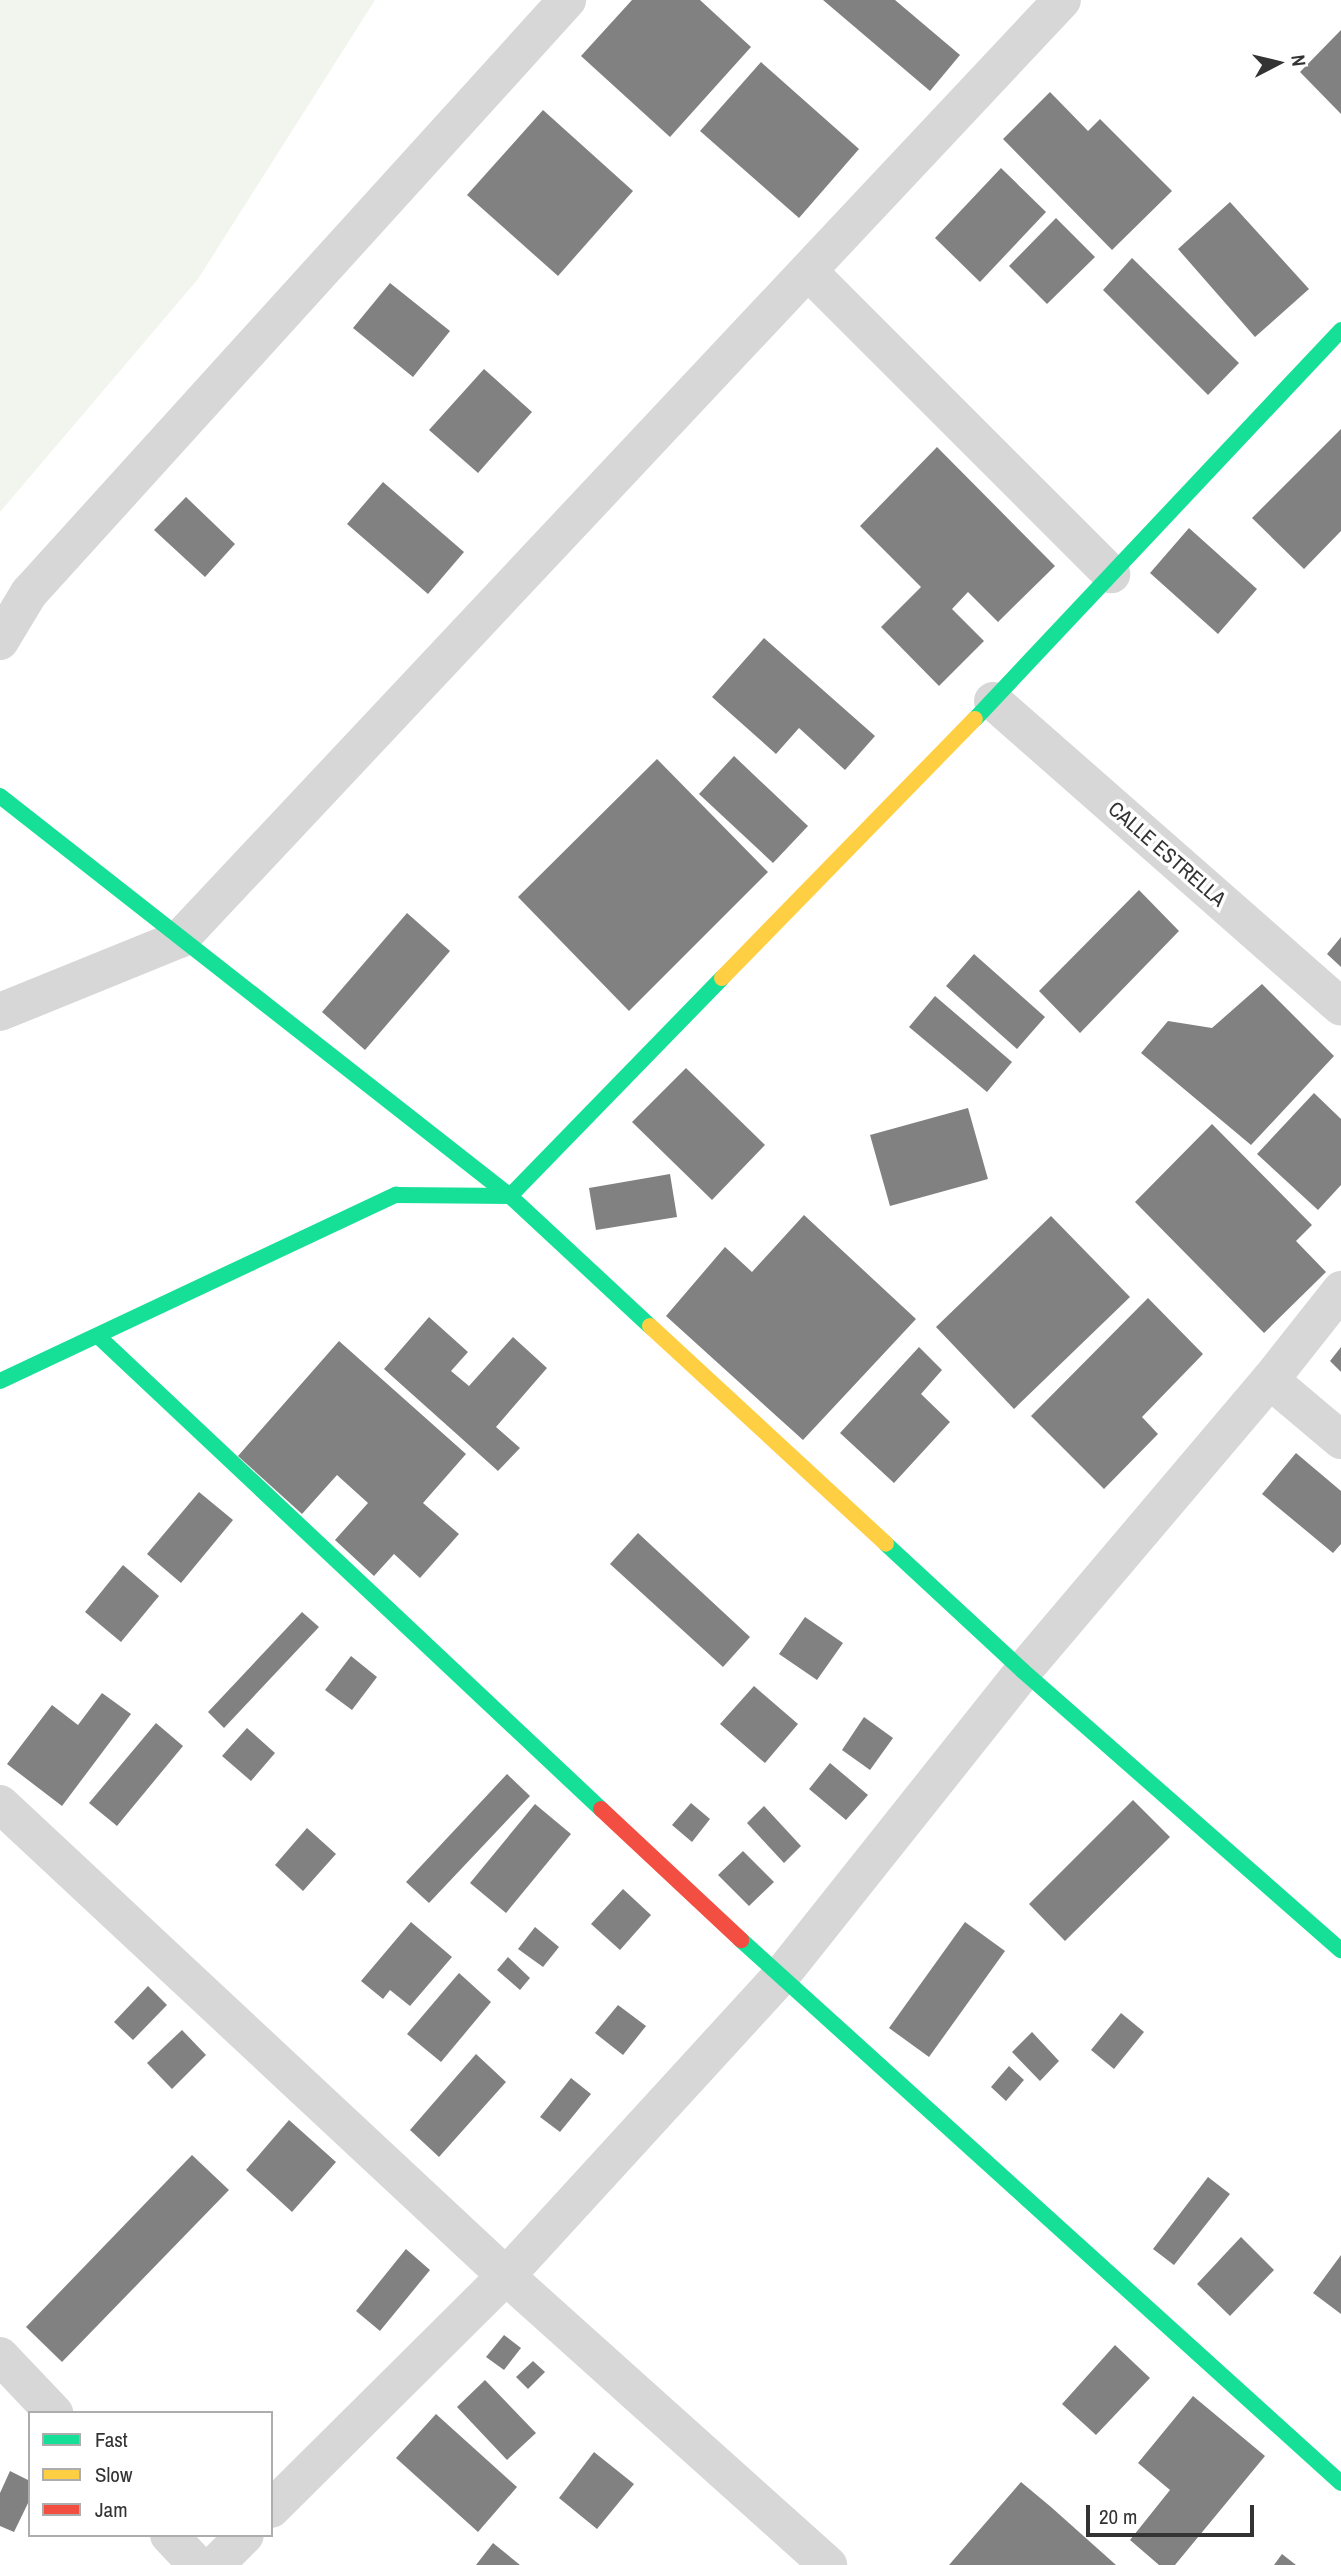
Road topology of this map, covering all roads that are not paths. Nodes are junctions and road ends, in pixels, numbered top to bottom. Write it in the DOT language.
graph roads {
  1 [pos="567,0"];
  2 [pos="1062,0"];
  3 [pos="808,271"];
  4 [pos="1341,330"];
  5 [pos="1111,574"];
  6 [pos="0,641"];
  7 [pos="993,701"];
  8 [pos="0,796"];
  9 [pos="180,939"];
  10 [pos="1341,1007"];
  11 [pos="0,1012"];
  12 [pos="510,1196"];
  13 [pos="1341,1290"];
  14 [pos="99,1337"];
  15 [pos="1270,1380"];
  16 [pos="0,1381"];
  17 [pos="1341,1440"];
  18 [pos="1023,1671"];
  19 [pos="0,1804"];
  20 [pos="1341,1950"];
  21 [pos="780,1977"];
  22 [pos="506,2276"];
  23 [pos="0,2356"];
  24 [pos="52,2411"];
  25 [pos="1341,2483"];
  26 [pos="273,2507"];
  27 [pos="171,2537"];
  28 [pos="243,2537"];
  29 [pos="197,2565"];
  30 [pos="215,2565"];
  31 [pos="828,2565"];
  1 -- 6 [label="street"];
  2 -- 3 [label="street"];
  3 -- 5 [label="street"];
  3 -- 9 [label="street"];
  4 -- 5 [label="street"];
  5 -- 7 [label="street"];
  7 -- 10 [label="street, CALLE ESTRELLA"];
  7 -- 12 [label="street"];
  8 -- 9 [label="street"];
  9 -- 11 [label="street"];
  9 -- 12 [label="street"];
  12 -- 14 [label="street"];
  12 -- 18 [label="street"];
  13 -- 15 [label="street"];
  14 -- 16 [label="street"];
  14 -- 21 [label="street"];
  15 -- 17 [label="street"];
  15 -- 18 [label="street"];
  18 -- 20 [label="street"];
  18 -- 21 [label="street"];
  19 -- 22 [label="street"];
  21 -- 22 [label="street"];
  21 -- 25 [label="street"];
  22 -- 26 [label="street"];
  22 -- 31 [label="street"];
  23 -- 24 [label="street"];
  27 -- 29 [label="street"];
  28 -- 30 [label="street"];
}
